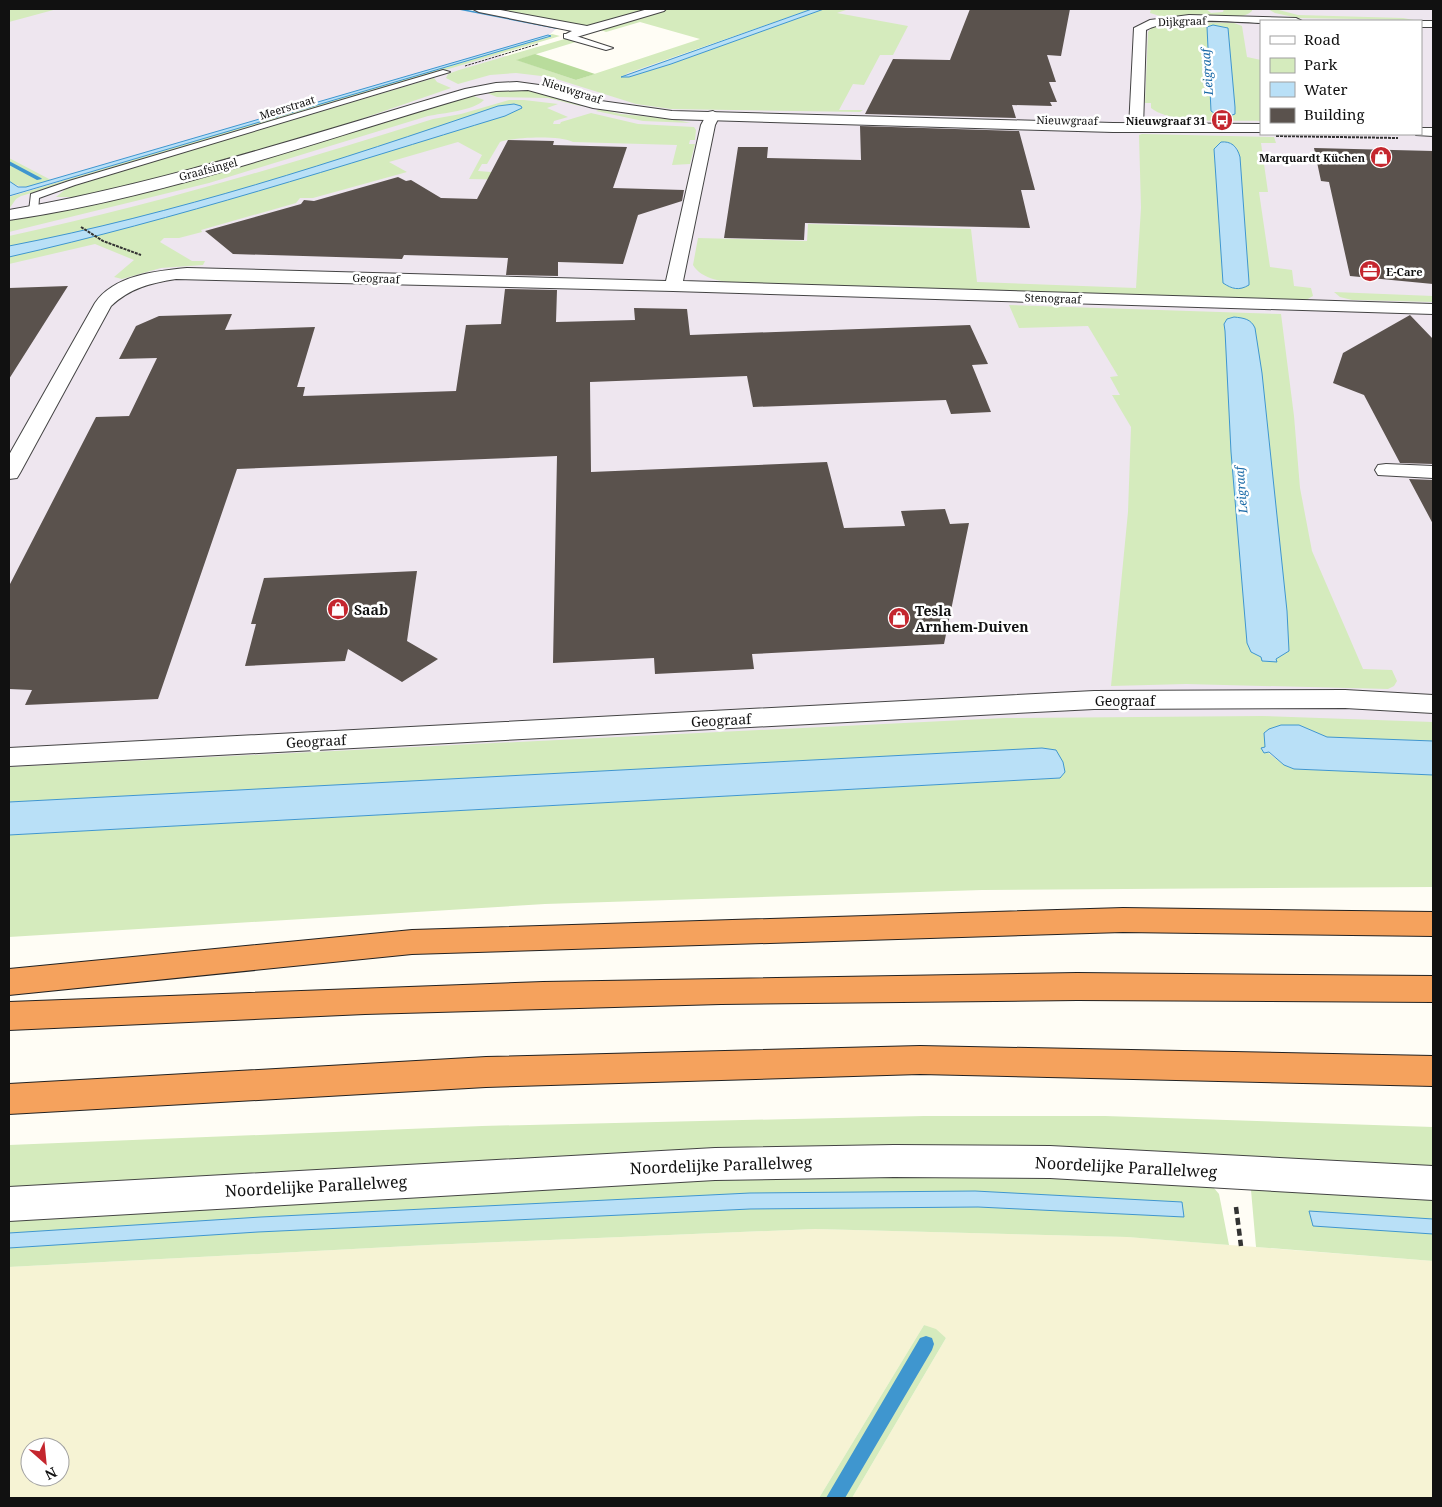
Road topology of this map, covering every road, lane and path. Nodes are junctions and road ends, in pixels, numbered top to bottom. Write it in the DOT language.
graph roads {
  1 [pos="479,9"];
  2 [pos="660,9"];
  3 [pos="1260,15"];
  4 [pos="1290,20"];
  5 [pos="587,30"];
  6 [pos="564,37"];
  7 [pos="609,48"];
  8 [pos="446,72"];
  9 [pos="465,90"];
  10 [pos="713,115"];
  11 [pos="1137,125"];
  12 [pos="1260,128"];
  13 [pos="34,211"];
  14 [pos="9,215"];
  15 [pos="77,225"];
  16 [pos="153,277"];
  17 [pos="673,286"];
  18 [pos="1433,309"];
  19 [pos="1386,470"];
  20 [pos="1433,472"];
  21 [pos="9,473"];
  22 [pos="1433,704"];
  23 [pos="9,757"];
  24 [pos="1433,924"];
  25 [pos="9,982"];
  26 [pos="1433,988"];
  27 [pos="9,1016"];
  28 [pos="1433,1071"];
  29 [pos="9,1099"];
  30 [pos="1433,1183"];
  31 [pos="9,1204"];
  1 -- 5 [label="street"];
  2 -- 5 [label="street"];
  3 -- 4 [label="street, Dijkgraaf"];
  3 -- 11 [label="street, Dijkgraaf"];
  5 -- 6 [label="street"];
  6 -- 7 [label="lane"];
  6 -- 8 [label="path"];
  8 -- 13 [label="lane, Meerstraat"];
  9 -- 10 [label="street, Nieuwgraaf"];
  9 -- 13 [label="street, Graafsingel"];
  10 -- 11 [label="street, Nieuwgraaf"];
  10 -- 17 [label="street"];
  11 -- 12 [label="street, Nieuwgraaf"];
  13 -- 14 [label="street, Graafsingel"];
  15 -- 16 [label="path"];
  16 -- 17 [label="street, Geograaf"];
  16 -- 21 [label="street, Geograaf"];
  17 -- 18 [label="street, Stenograaf"];
  19 -- 20 [label="street"];
  22 -- 23 [label="street, Geograaf"];
  24 -- 25 [label="highway"];
  26 -- 27 [label="highway"];
  28 -- 29 [label="highway"];
  30 -- 31 [label="street, Noordelijke Parallelweg"];
}
